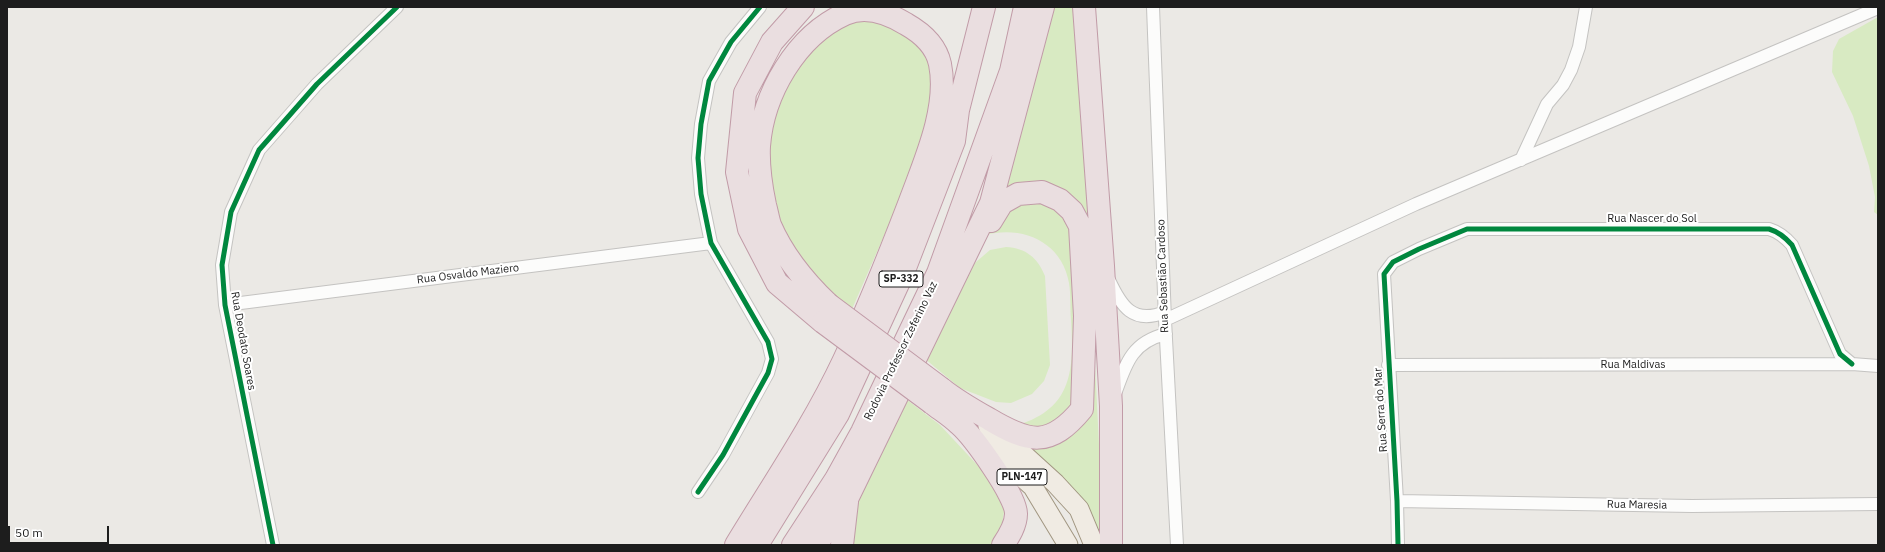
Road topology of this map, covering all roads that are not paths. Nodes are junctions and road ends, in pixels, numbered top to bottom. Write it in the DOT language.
graph roads {
  1 [pos="397,7"];
  2 [pos="760,7"];
  3 [pos="803,7"];
  4 [pos="984,7"];
  5 [pos="1025,7"];
  6 [pos="1043,7"];
  7 [pos="1084,7"];
  8 [pos="1153,7"];
  9 [pos="1586,7"];
  10 [pos="1878,8"];
  11 [pos="1521,160"];
  12 [pos="711,244"];
  13 [pos="1103,266"];
  14 [pos="961,267"];
  15 [pos="1384,274"];
  16 [pos="225,305"];
  17 [pos="826,313"];
  18 [pos="1165,316"];
  19 [pos="1166,334"];
  20 [pos="1388,364"];
  21 [pos="1852,364"];
  22 [pos="1878,366"];
  23 [pos="944,398"];
  24 [pos="1111,406"];
  25 [pos="960,424"];
  26 [pos="698,492"];
  27 [pos="847,499"];
  28 [pos="1397,502"];
  29 [pos="1878,504"];
  30 [pos="273,545"];
  31 [pos="736,545"];
  32 [pos="757,545"];
  33 [pos="793,545"];
  34 [pos="816,545"];
  35 [pos="842,545"];
  36 [pos="1003,545"];
  37 [pos="1068,545"];
  38 [pos="1094,545"];
  39 [pos="1111,545"];
  40 [pos="1177,545"];
  41 [pos="1398,545"];
  1 -- 16 [label="street, Rua Deodato Soares"];
  2 -- 12 [label="street"];
  3 -- 17 [label="highway"];
  4 -- 32 [label="highway, SP-332"];
  5 -- 33 [label="highway, Rodovia Professor Zeferino Vaz / SP-332"];
  6 -- 14 [label="highway"];
  7 -- 13 [label="highway"];
  8 -- 18 [label="street, Rua Sebastião Cardoso"];
  9 -- 11 [label="street"];
  10 -- 11 [label="street"];
  11 -- 18 [label="street"];
  12 -- 16 [label="street, Rua Osvaldo Maziero"];
  12 -- 26 [label="street"];
  13 -- 18 [label="street"];
  13 -- 24 [label="highway"];
  14 -- 23 [label="highway"];
  14 -- 27 [label="highway"];
  15 -- 20 [label="street, Rua Serra do Mar"];
  15 -- 21 [label="street, Rua Nascer do Sol"];
  16 -- 30 [label="street, Rua Deodato Soares"];
  17 -- 23 [label="highway, bridge"];
  17 -- 31 [label="highway"];
  18 -- 19 [label="street, Rua Sebastião Cardoso"];
  19 -- 24 [label="street"];
  19 -- 40 [label="street, Rua Sebastião Cardoso"];
  20 -- 21 [label="street, Rua Maldivas"];
  20 -- 28 [label="street, Rua Serra do Mar"];
  21 -- 22 [label="street, Rua Maldivas"];
  23 -- 25 [label="highway"];
  23 -- 38 [label="main road"];
  24 -- 39 [label="highway"];
  25 -- 36 [label="highway"];
  25 -- 37 [label="main road, PLN-147"];
  27 -- 34 [label="highway"];
  27 -- 35 [label="highway"];
  28 -- 29 [label="street, Rua Maresia"];
  28 -- 41 [label="street, Rua Serra do Mar"];
}
